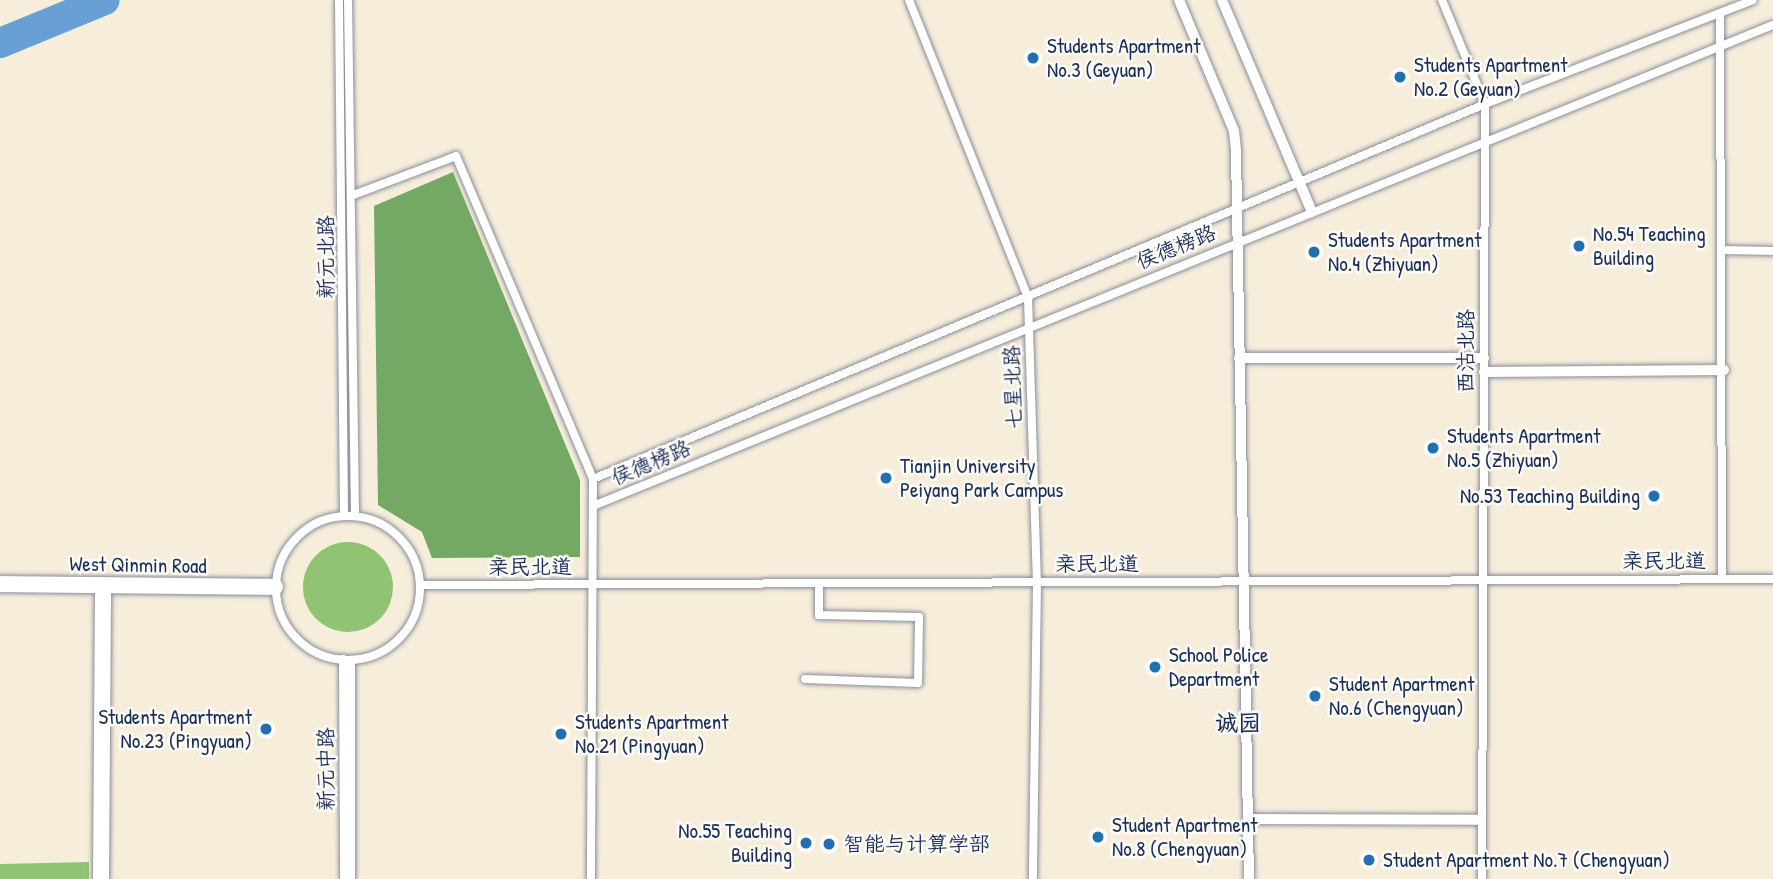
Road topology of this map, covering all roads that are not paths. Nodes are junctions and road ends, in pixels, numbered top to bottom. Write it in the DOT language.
graph roads {
  1 [pos="339,0"];
  2 [pos="348,0"];
  3 [pos="909,0"];
  4 [pos="1179,0"];
  5 [pos="1222,0"];
  6 [pos="1442,0"];
  7 [pos="1753,0"];
  8 [pos="1720,14"];
  9 [pos="1773,25"];
  10 [pos="1720,46"];
  11 [pos="1485,104"];
  12 [pos="1485,141"];
  13 [pos="1300,183"];
  14 [pos="353,195"];
  15 [pos="1235,211"];
  16 [pos="1312,212"];
  17 [pos="1238,241"];
  18 [pos="1725,250"];
  19 [pos="1773,251"];
  20 [pos="1028,298"];
  21 [pos="1028,324"];
  22 [pos="1239,358"];
  23 [pos="1484,358"];
  24 [pos="1724,370"];
  25 [pos="1484,372"];
  26 [pos="593,479"];
  27 [pos="593,506"];
  28 [pos="355,513"];
  29 [pos="344,515"];
  30 [pos="1722,578"];
  31 [pos="1481,579"];
  32 [pos="1773,579"];
  33 [pos="1246,580"];
  34 [pos="1037,582"];
  35 [pos="819,583"];
  36 [pos="0,584"];
  37 [pos="595,584"];
  38 [pos="103,585"];
  39 [pos="420,585"];
  40 [pos="275,587"];
  41 [pos="347,660"];
  42 [pos="805,679"];
  43 [pos="1250,819"];
  44 [pos="1481,820"];
  45 [pos="101,879"];
  46 [pos="344,879"];
  47 [pos="351,879"];
  48 [pos="592,879"];
  49 [pos="1033,879"];
  50 [pos="1249,879"];
  51 [pos="1482,879"];
  1 -- 29 [label="lane, 新元北路"];
  2 -- 14 [label="lane, 新元北路"];
  3 -- 20 [label="lane, 七星北路"];
  4 -- 15 [label="street"];
  5 -- 13 [label="street"];
  6 -- 11 [label="lane, 西沽北路"];
  7 -- 8 [label="lane, 侯德榜路"];
  8 -- 10 [label="lane"];
  8 -- 11 [label="lane, 侯德榜路"];
  9 -- 10 [label="lane, 侯德榜路"];
  10 -- 12 [label="lane, 侯德榜路"];
  10 -- 18 [label="lane"];
  11 -- 12 [label="lane, 西沽北路"];
  11 -- 13 [label="lane, 侯德榜路"];
  12 -- 16 [label="lane, 侯德榜路"];
  12 -- 23 [label="lane, 西沽北路"];
  13 -- 15 [label="lane, 侯德榜路"];
  13 -- 16 [label="street"];
  14 -- 26 [label="lane"];
  14 -- 28 [label="lane, 新元北路"];
  15 -- 17 [label="street"];
  15 -- 20 [label="lane, 侯德榜路"];
  16 -- 17 [label="lane, 侯德榜路"];
  17 -- 21 [label="lane, 侯德榜路"];
  17 -- 22 [label="street"];
  18 -- 19 [label="lane"];
  18 -- 24 [label="lane"];
  20 -- 21 [label="lane, 七星北路"];
  20 -- 26 [label="lane, 侯德榜路"];
  21 -- 27 [label="lane, 侯德榜路"];
  21 -- 34 [label="lane, 七星北路"];
  22 -- 23 [label="street"];
  22 -- 33 [label="street"];
  23 -- 25 [label="lane, 西沽北路"];
  24 -- 25 [label="street"];
  24 -- 30 [label="lane"];
  25 -- 31 [label="lane, 西沽北路"];
  26 -- 27 [label="lane"];
  27 -- 37 [label="lane"];
  28 -- 29 [label="lane"];
  28 -- 39 [label="lane"];
  29 -- 40 [label="lane"];
  30 -- 31 [label="lane, 亲民北道"];
  30 -- 32 [label="lane, 亲民北道"];
  31 -- 33 [label="lane, 亲民北道"];
  31 -- 44 [label="lane, 西沽北路"];
  33 -- 34 [label="lane, 亲民北道"];
  33 -- 43 [label="street"];
  34 -- 35 [label="lane, 亲民北道"];
  34 -- 49 [label="lane, 七星北路"];
  35 -- 37 [label="lane, 亲民北道"];
  35 -- 42 [label="lane"];
  36 -- 38 [label="street, West Qinmin Road"];
  37 -- 39 [label="lane, 亲民北道"];
  37 -- 48 [label="lane"];
  38 -- 40 [label="street, West Qinmin Road"];
  38 -- 45 [label="street"];
  39 -- 41 [label="lane"];
  40 -- 41 [label="lane"];
  41 -- 46 [label="lane, 新元中路"];
  41 -- 47 [label="lane, 新元中路"];
  43 -- 44 [label="street"];
  43 -- 50 [label="street"];
  44 -- 51 [label="lane, 西沽北路"];
}
